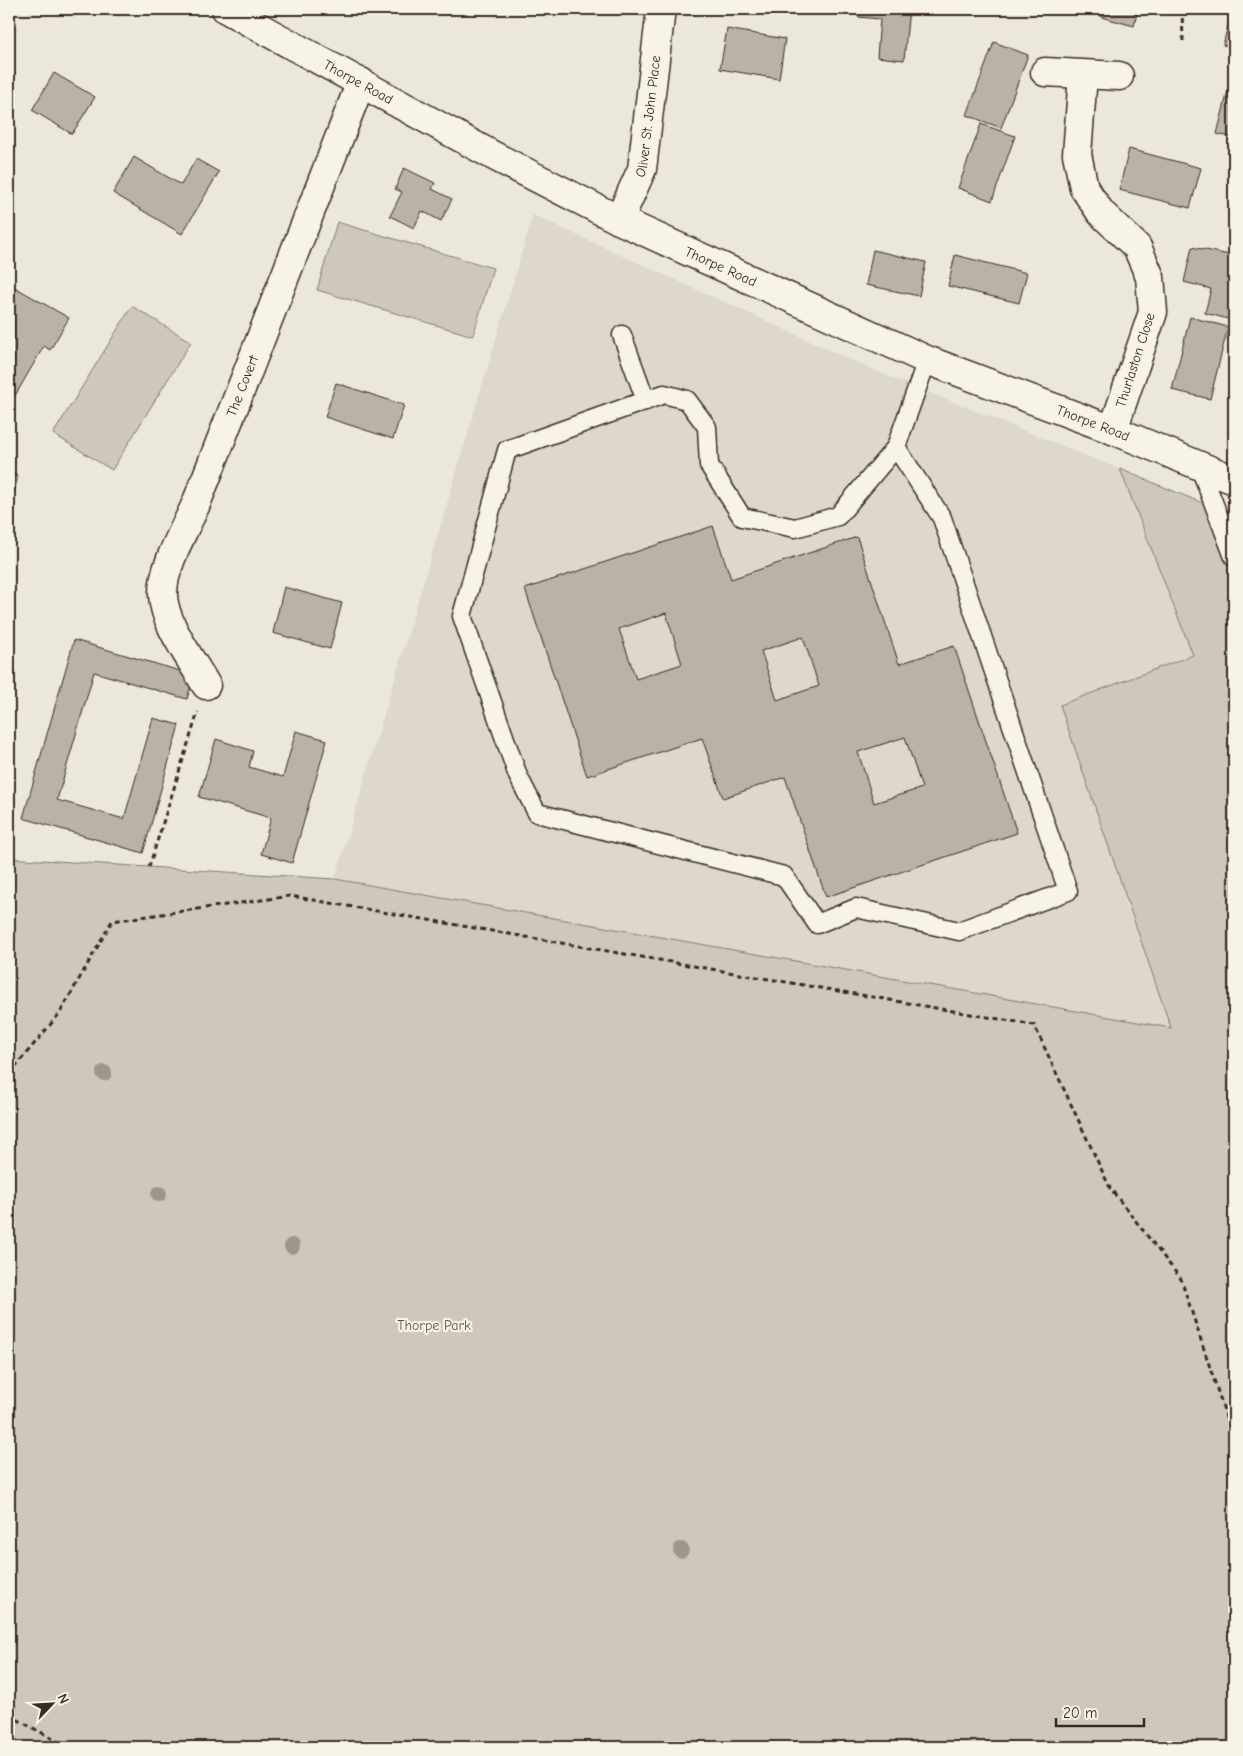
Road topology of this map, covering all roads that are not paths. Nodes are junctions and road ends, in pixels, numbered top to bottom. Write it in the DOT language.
graph roads {
  1 [pos="661,9"];
  2 [pos="234,10"];
  3 [pos="1045,72"];
  4 [pos="1083,75"];
  5 [pos="1119,76"];
  6 [pos="361,82"];
  7 [pos="619,220"];
  8 [pos="622,334"];
  9 [pos="927,360"];
  10 [pos="646,401"];
  11 [pos="1113,430"];
  12 [pos="896,447"];
  13 [pos="1199,465"];
  14 [pos="1234,480"];
  15 [pos="1234,558"];
  16 [pos="206,686"];
  1 -- 7 [label="street, Oliver St. John Place"];
  2 -- 6 [label="street, Thorpe Road"];
  3 -- 4 [label="street"];
  4 -- 5 [label="street"];
  4 -- 11 [label="street, Thurlaston Close"];
  6 -- 7 [label="street, Thorpe Road"];
  6 -- 16 [label="street, The Covert"];
  7 -- 9 [label="street, Thorpe Road"];
  8 -- 10 [label="lane"];
  9 -- 11 [label="street, Thorpe Road"];
  9 -- 12 [label="lane"];
  10 -- 12 [label="lane"];
  10 -- 12 [label="lane"];
  11 -- 13 [label="street, Thorpe Road"];
  13 -- 14 [label="street, Thorpe Road"];
  13 -- 15 [label="lane"];
}
